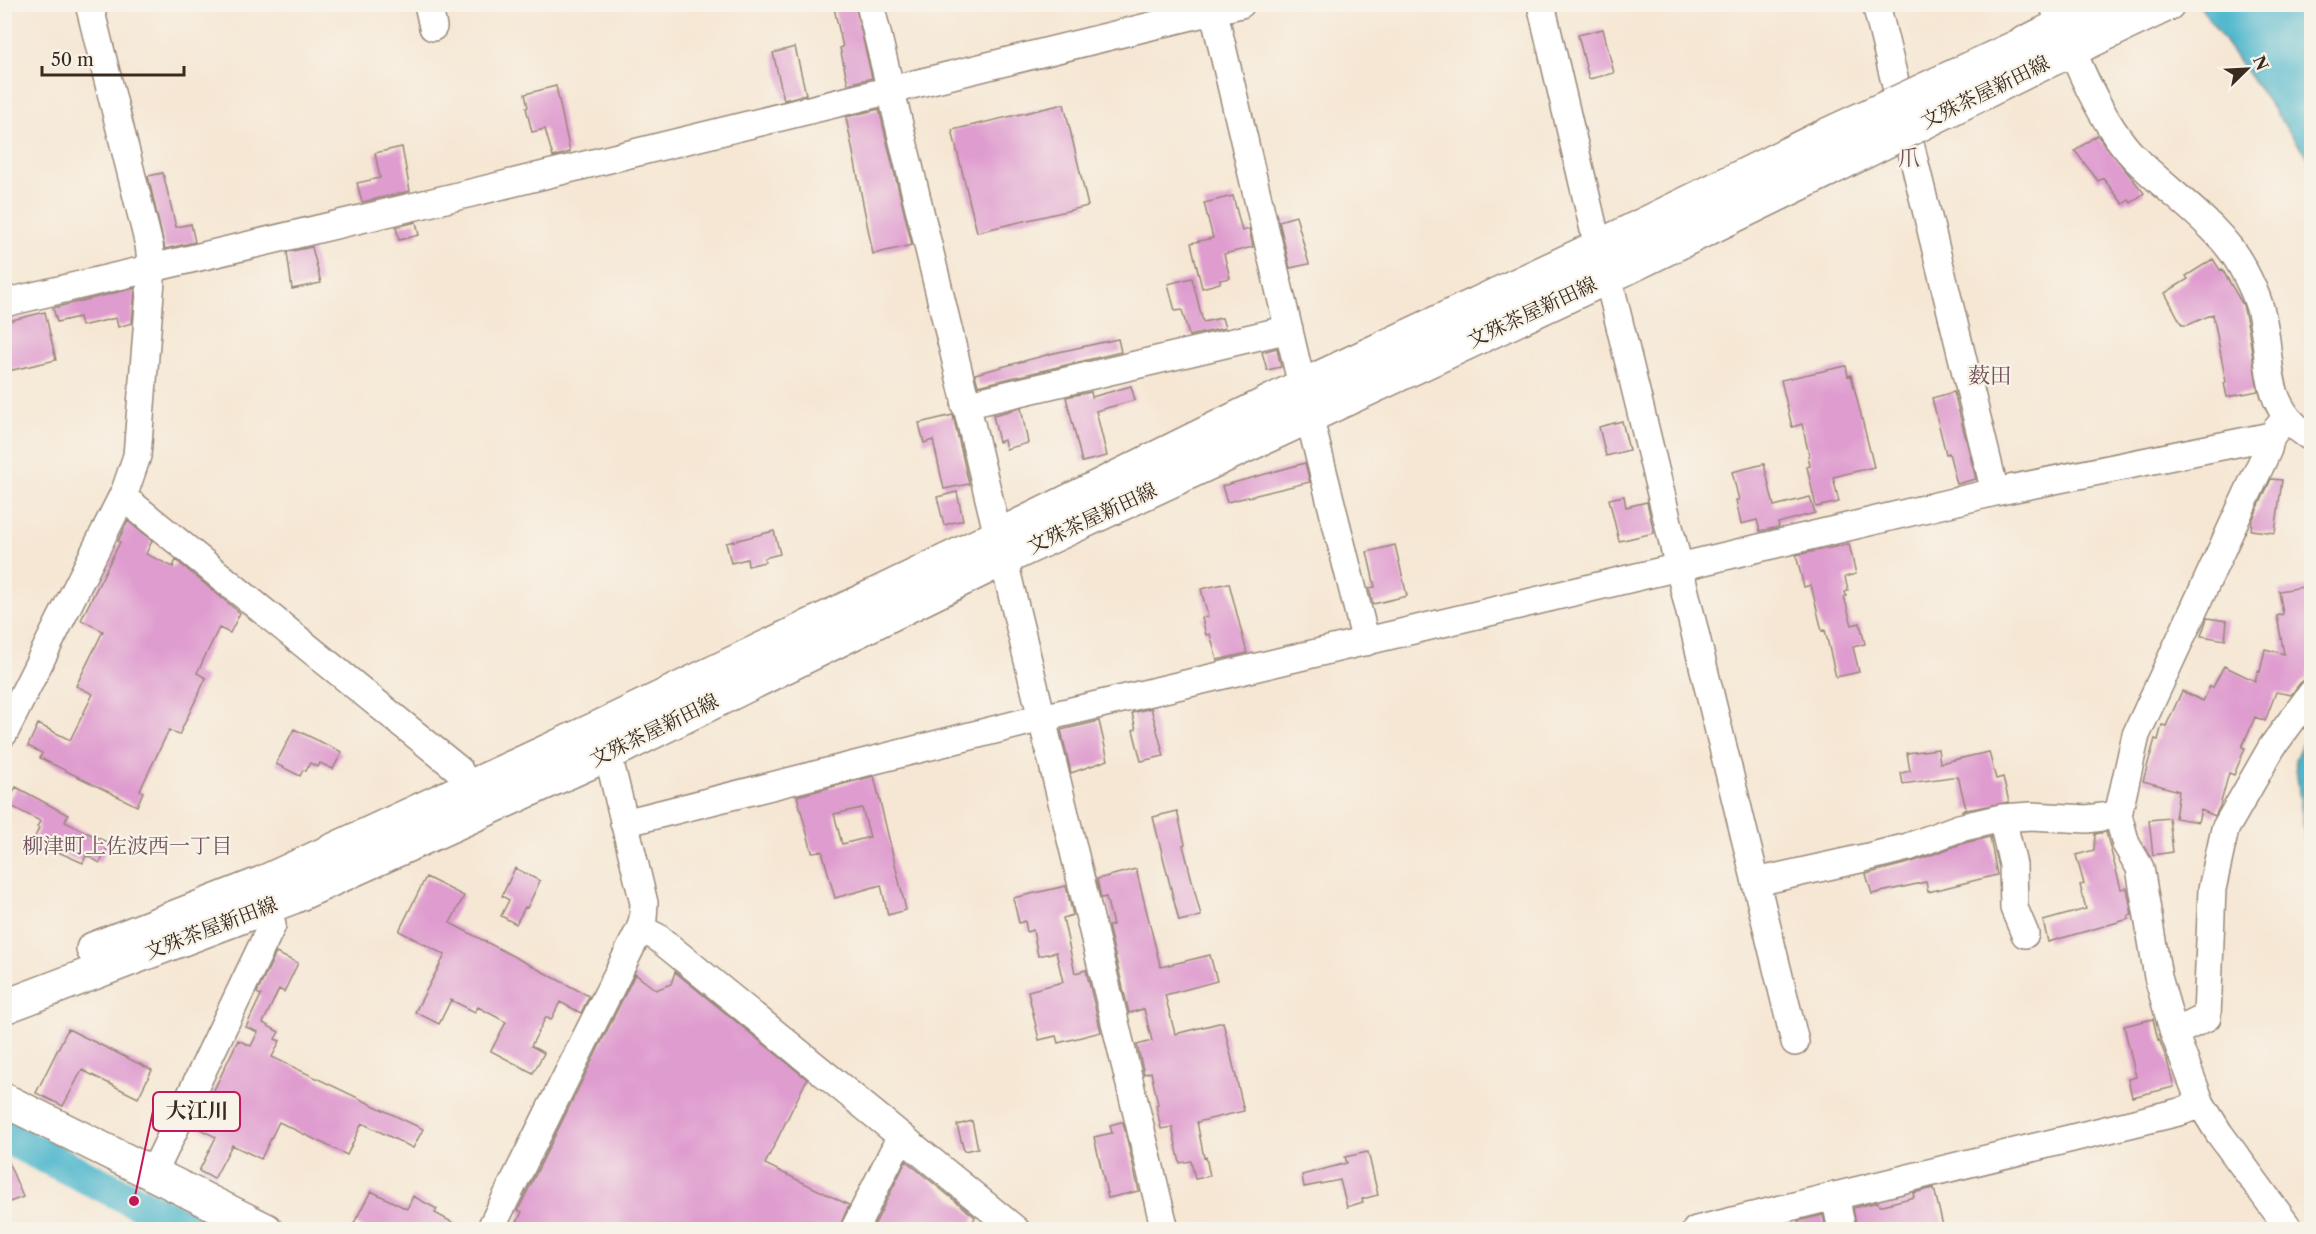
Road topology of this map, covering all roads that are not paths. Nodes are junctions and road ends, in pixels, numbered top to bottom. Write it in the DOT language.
graph roads {
  1 [pos="89,4"];
  2 [pos="870,4"];
  3 [pos="1240,4"];
  4 [pos="1541,4"];
  5 [pos="1876,4"];
  6 [pos="2104,4"];
  7 [pos="2168,4"];
  8 [pos="1213,8"];
  9 [pos="2062,26"];
  10 [pos="2025,57"];
  11 [pos="891,89"];
  12 [pos="1603,262"];
  13 [pos="152,268"];
  14 [pos="4,303"];
  15 [pos="1289,329"];
  16 [pos="1306,401"];
  17 [pos="965,405"];
  18 [pos="2279,427"];
  19 [pos="2312,438"];
  20 [pos="125,491"];
  21 [pos="1995,492"];
  22 [pos="1000,548"];
  23 [pos="1680,567"];
  24 [pos="1366,642"];
  25 [pos="2312,693"];
  26 [pos="1042,718"];
  27 [pos="4,733"];
  28 [pos="606,755"];
  29 [pos="468,788"];
  30 [pos="2118,815"];
  31 [pos="2001,818"];
  32 [pos="624,822"];
  33 [pos="1756,882"];
  34 [pos="268,907"];
  35 [pos="642,917"];
  36 [pos="2025,934"];
  37 [pos="4,983"];
  38 [pos="4,1007"];
  39 [pos="2174,1033"];
  40 [pos="1795,1042"];
  41 [pos="4,1100"];
  42 [pos="2201,1104"];
  43 [pos="901,1136"];
  44 [pos="153,1174"];
  45 [pos="1835,1196"];
  46 [pos="250,1226"];
  47 [pos="490,1230"];
  48 [pos="854,1230"];
  49 [pos="1016,1230"];
  50 [pos="1165,1230"];
  51 [pos="1696,1230"];
  52 [pos="1842,1230"];
  53 [pos="2290,1230"];
  1 -- 13 [label="street"];
  2 -- 11 [label="street"];
  3 -- 8 [label="street"];
  4 -- 12 [label="street"];
  5 -- 21 [label="street"];
  6 -- 9 [label="main road, 文殊茶屋新田線"];
  7 -- 9 [label="main road, 文殊茶屋新田線"];
  8 -- 11 [label="street"];
  8 -- 15 [label="street"];
  9 -- 10 [label="main road, 文殊茶屋新田線"];
  9 -- 18 [label="street"];
  10 -- 12 [label="main road, 文殊茶屋新田線, bridge"];
  10 -- 12 [label="main road, 文殊茶屋新田線, bridge"];
  11 -- 13 [label="street"];
  11 -- 17 [label="street"];
  12 -- 16 [label="main road, 文殊茶屋新田線"];
  12 -- 23 [label="street"];
  13 -- 14 [label="street"];
  13 -- 20 [label="street"];
  15 -- 16 [label="street"];
  15 -- 17 [label="street"];
  16 -- 22 [label="main road, 文殊茶屋新田線"];
  16 -- 24 [label="street"];
  17 -- 22 [label="street"];
  18 -- 19 [label="street"];
  18 -- 21 [label="street"];
  18 -- 30 [label="street"];
  20 -- 27 [label="street"];
  20 -- 29 [label="street"];
  21 -- 23 [label="street"];
  22 -- 26 [label="street"];
  22 -- 28 [label="main road, 文殊茶屋新田線"];
  22 -- 29 [label="main road, 文殊茶屋新田線"];
  23 -- 24 [label="street"];
  23 -- 33 [label="street"];
  24 -- 26 [label="street"];
  25 -- 39 [label="street"];
  26 -- 32 [label="street"];
  26 -- 50 [label="street"];
  28 -- 32 [label="street"];
  28 -- 34 [label="main road, 文殊茶屋新田線"];
  29 -- 37 [label="main road, 文殊茶屋新田線"];
  30 -- 31 [label="street"];
  30 -- 39 [label="street"];
  31 -- 33 [label="street"];
  31 -- 36 [label="street"];
  32 -- 35 [label="street"];
  33 -- 40 [label="street"];
  34 -- 38 [label="main road, 文殊茶屋新田線"];
  34 -- 44 [label="street"];
  35 -- 43 [label="street"];
  35 -- 47 [label="street"];
  39 -- 42 [label="street"];
  41 -- 44 [label="main road"];
  42 -- 45 [label="street"];
  42 -- 53 [label="street"];
  43 -- 48 [label="street"];
  43 -- 49 [label="street"];
  44 -- 46 [label="main road"];
  45 -- 51 [label="street"];
  45 -- 52 [label="street"];
}
